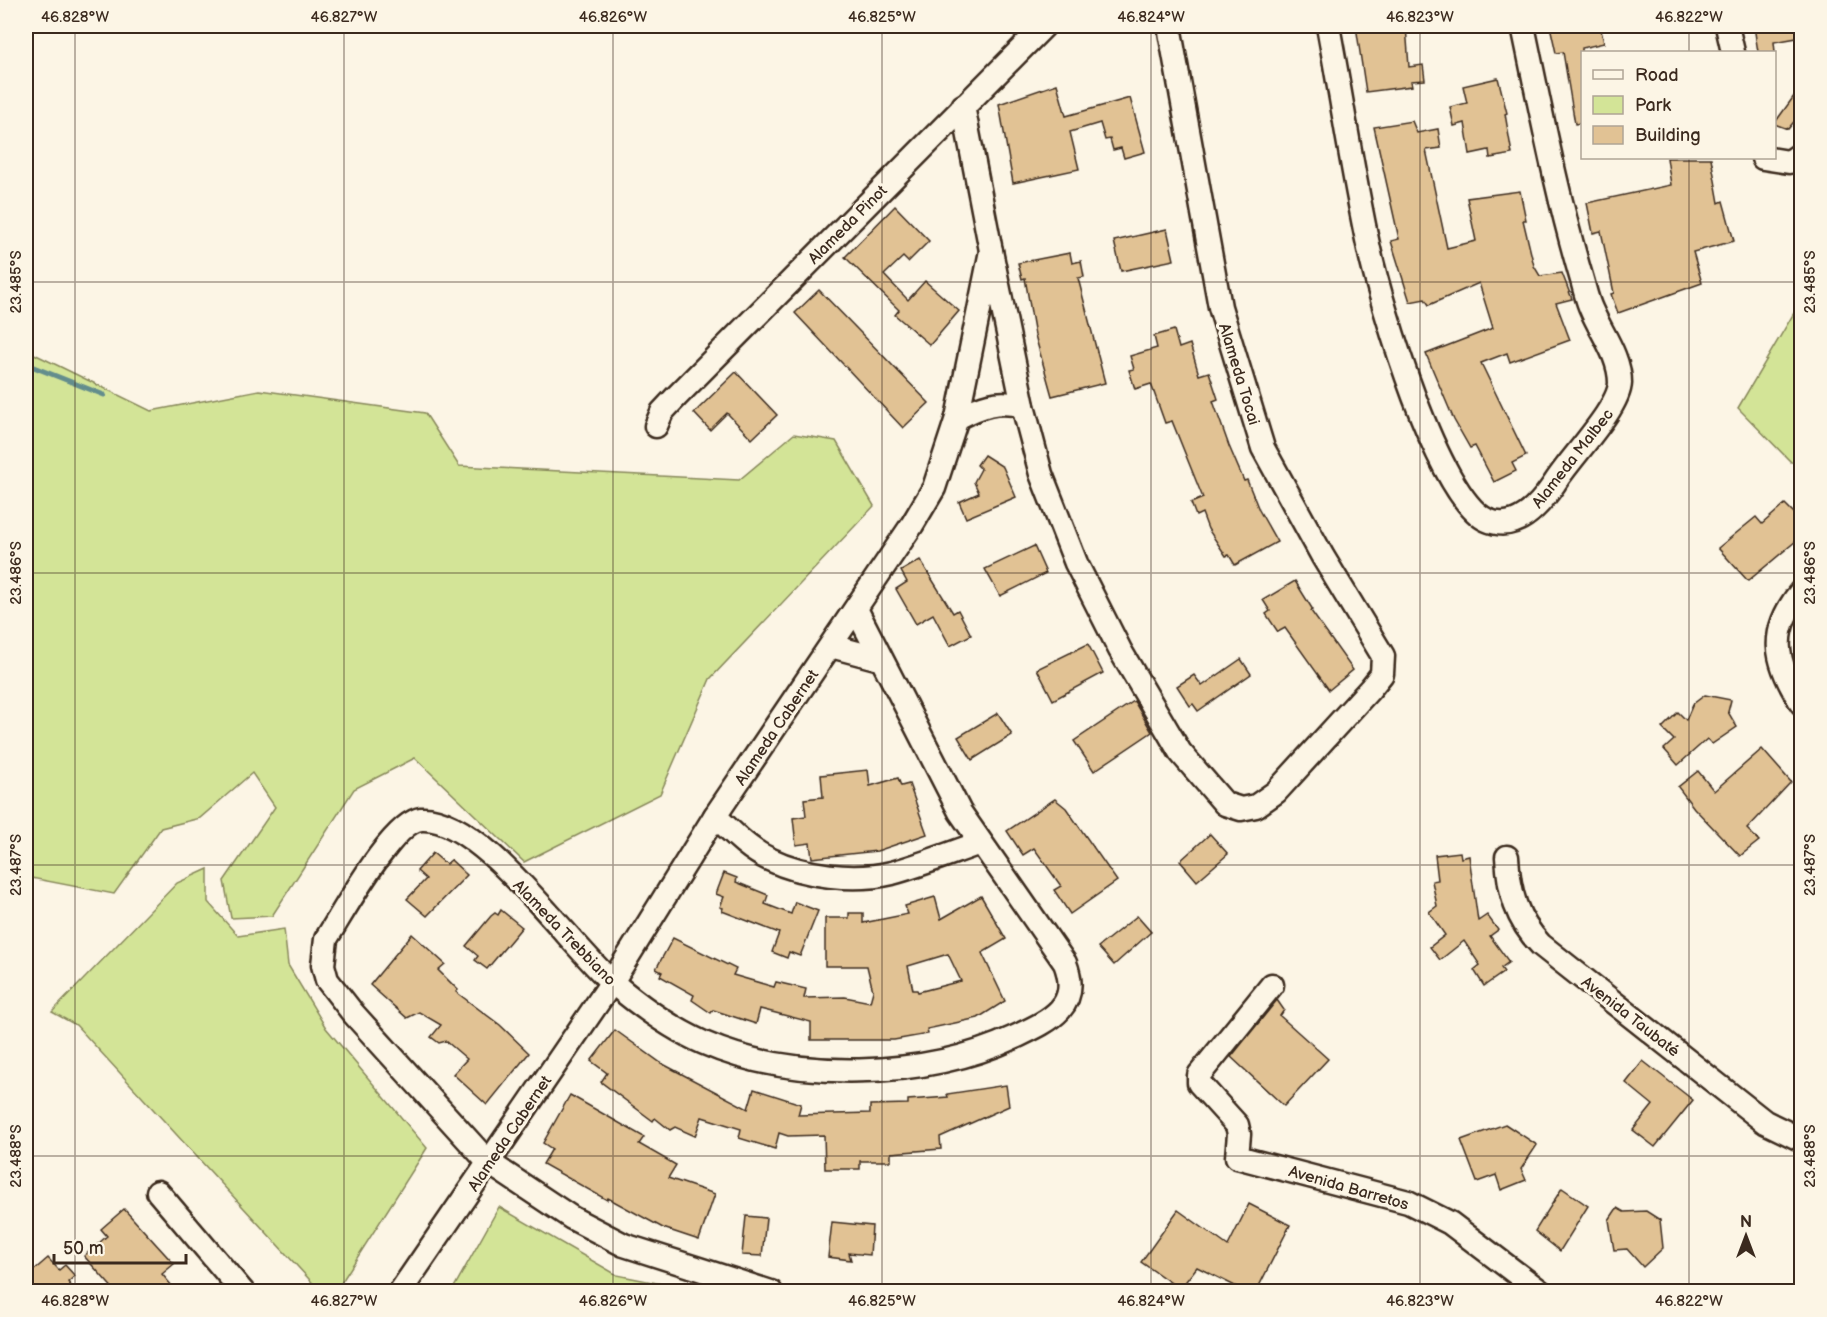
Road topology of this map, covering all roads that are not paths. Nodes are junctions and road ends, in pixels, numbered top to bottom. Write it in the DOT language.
graph roads {
  1 [pos="1044,26"];
  2 [pos="1169,26"];
  3 [pos="1328,26"];
  4 [pos="1523,26"];
  5 [pos="1727,26"];
  6 [pos="1733,51"];
  7 [pos="963,106"];
  8 [pos="1802,153"];
  9 [pos="1769,159"];
  10 [pos="990,251"];
  11 [pos="1023,406"];
  12 [pos="957,418"];
  13 [pos="656,426"];
  14 [pos="1798,602"];
  15 [pos="856,609"];
  16 [pos="831,646"];
  17 [pos="880,659"];
  18 [pos="1802,704"];
  19 [pos="715,816"];
  20 [pos="980,843"];
  21 [pos="1507,857"];
  22 [pos="612,982"];
  23 [pos="1272,985"];
  24 [pos="1802,1140"];
  25 [pos="488,1162"];
  26 [pos="158,1192"];
  27 [pos="243,1292"];
  28 [pos="400,1292"];
  29 [pos="771,1292"];
  30 [pos="1541,1292"];
  1 -- 7 [label="street, Alameda Pinot"];
  2 -- 11 [label="street, Alameda Tocai"];
  3 -- 4 [label="street, Alameda Malbec"];
  5 -- 6 [label="street"];
  7 -- 10 [label="street, Alameda Cabernet"];
  7 -- 13 [label="street, Alameda Pinot"];
  8 -- 9 [label="street"];
  10 -- 11 [label="street, Alameda Tocai"];
  10 -- 12 [label="street, Alameda Cabernet"];
  11 -- 12 [label="street"];
  12 -- 15 [label="street, Alameda Cabernet"];
  14 -- 18 [label="street"];
  15 -- 16 [label="street, Alameda Cabernet"];
  15 -- 17 [label="street, Alameda Trebbiano"];
  16 -- 17 [label="street"];
  16 -- 19 [label="street, Alameda Cabernet"];
  17 -- 20 [label="street, Alameda Trebbiano"];
  19 -- 20 [label="street"];
  19 -- 22 [label="street, Alameda Cabernet"];
  20 -- 22 [label="street, Alameda Trebbiano"];
  21 -- 24 [label="street, Avenida Taubaté"];
  22 -- 25 [label="street, Alameda Cabernet"];
  22 -- 25 [label="street, Alameda Trebbiano"];
  23 -- 30 [label="street, Avenida Barretos"];
  25 -- 28 [label="street, Alameda Cabernet"];
  25 -- 29 [label="street, Alameda Trebbiano"];
  26 -- 27 [label="street"];
}
